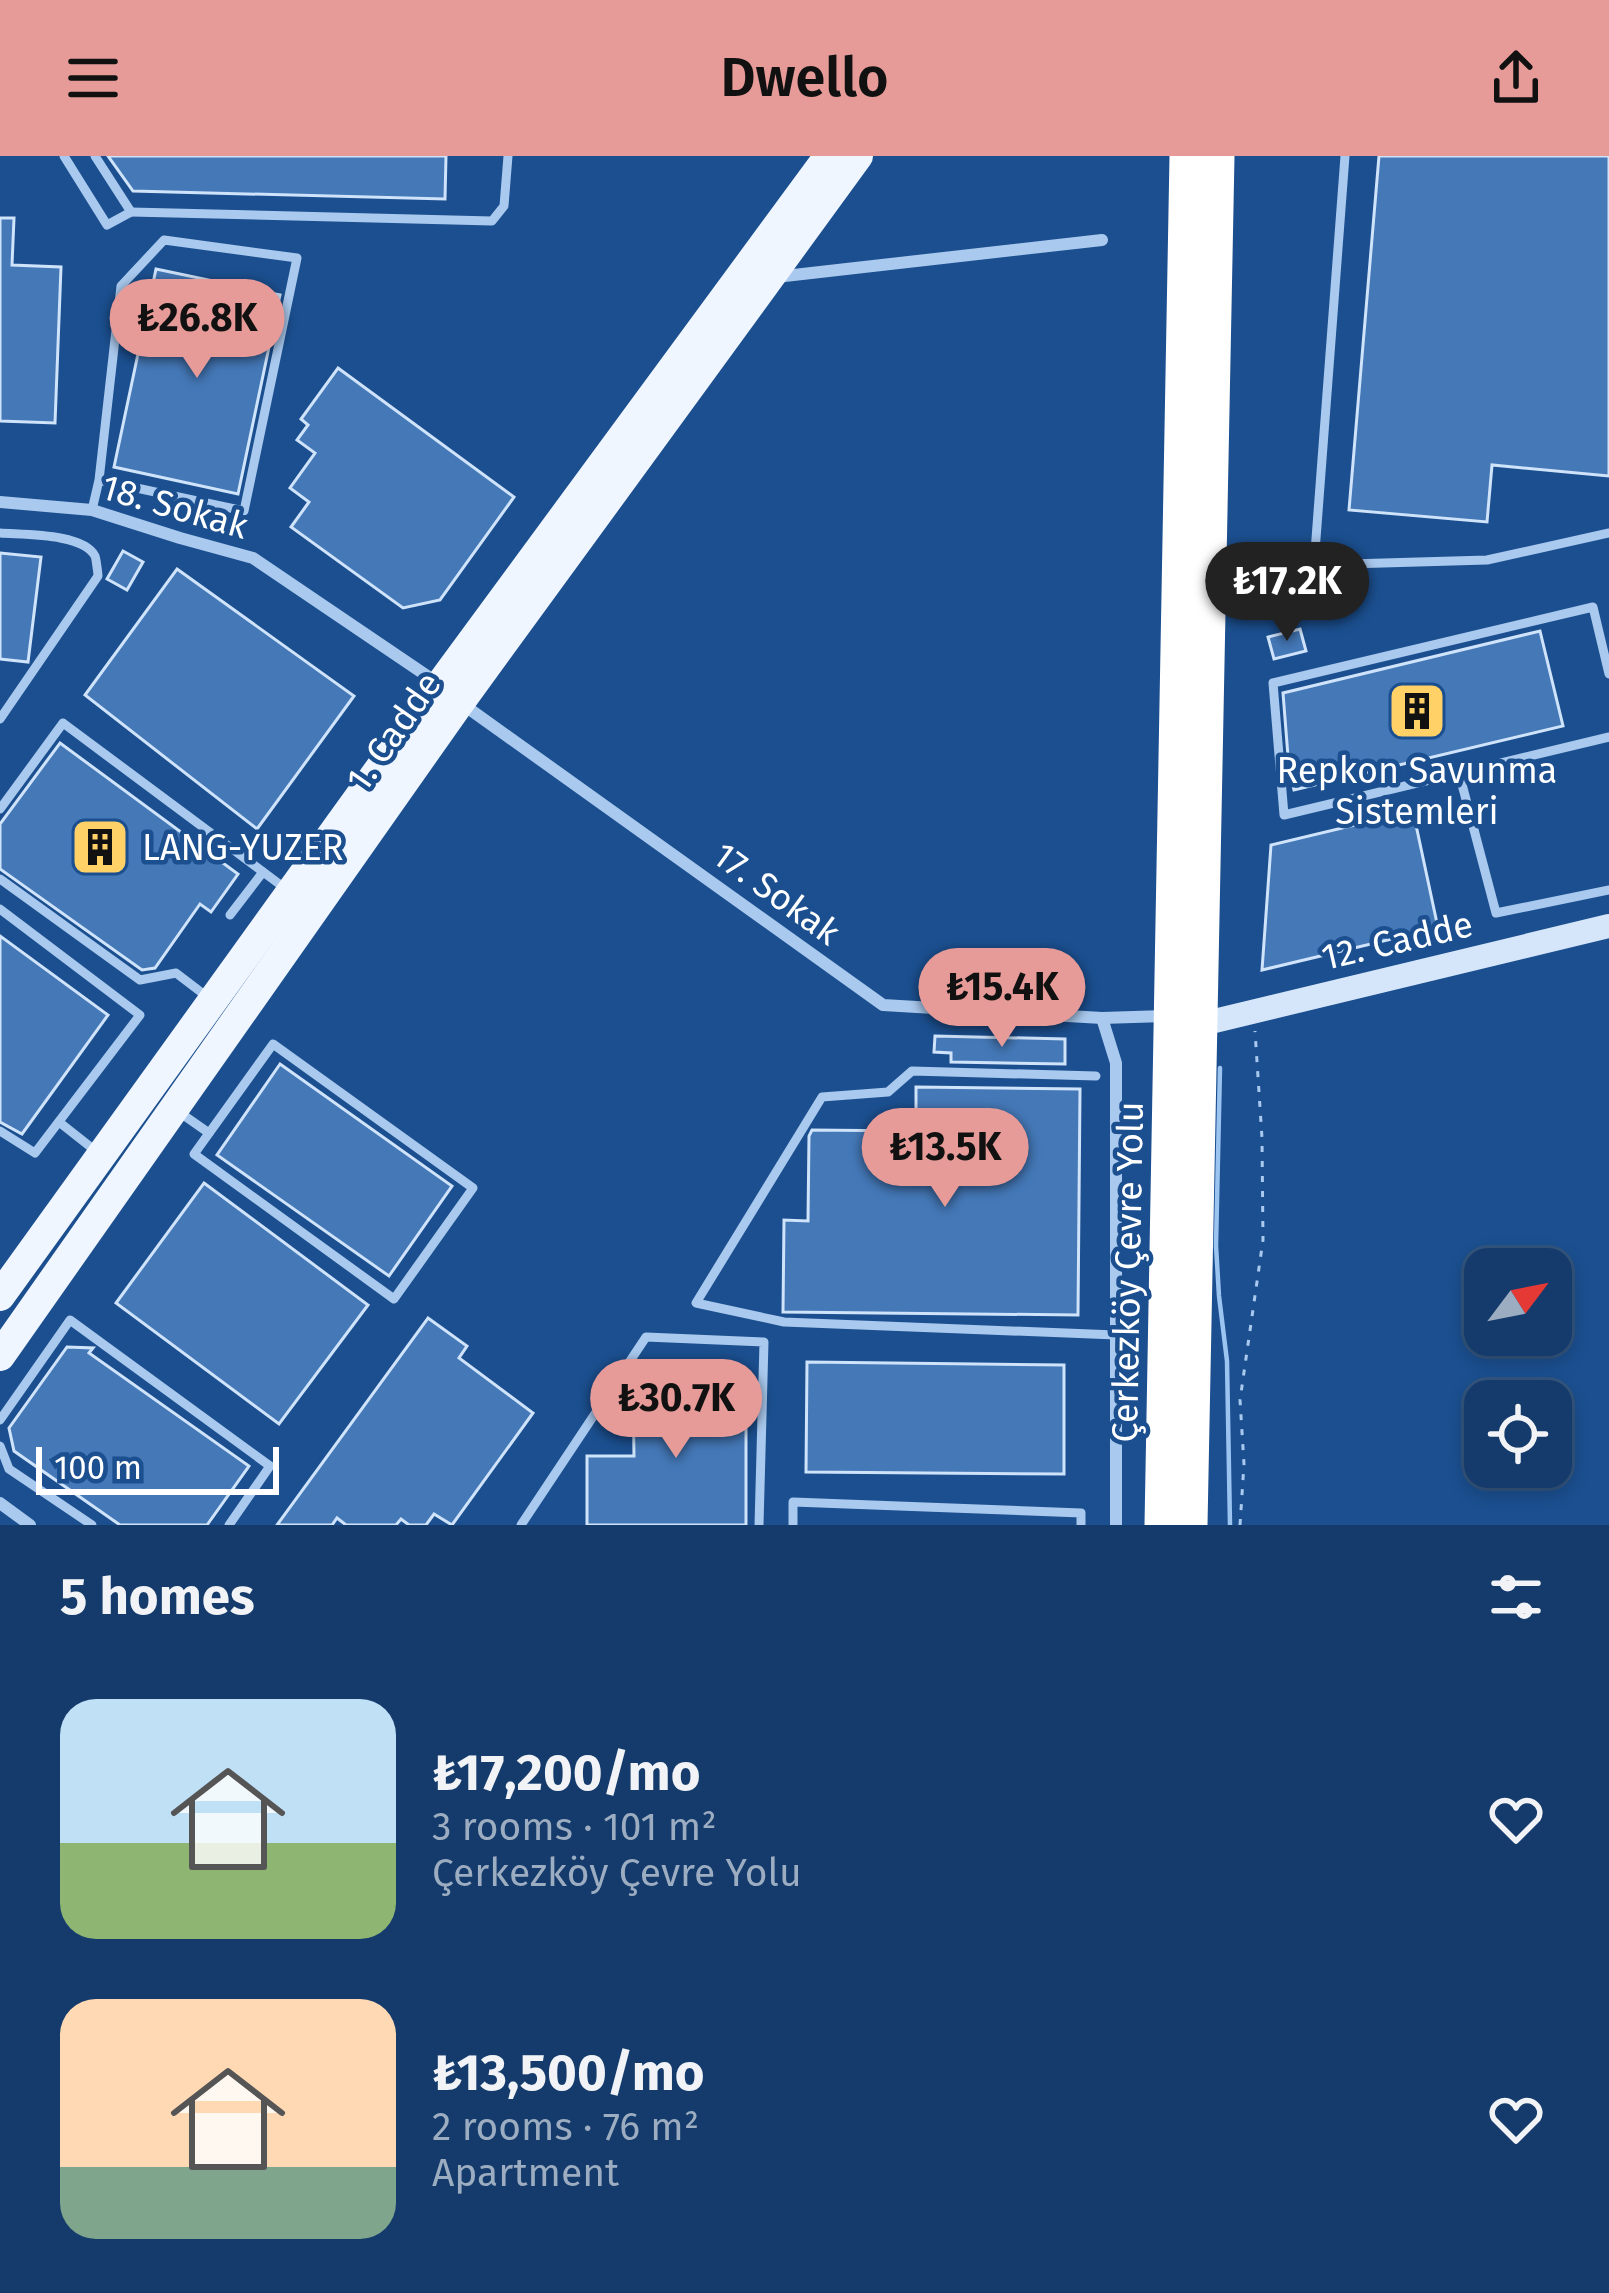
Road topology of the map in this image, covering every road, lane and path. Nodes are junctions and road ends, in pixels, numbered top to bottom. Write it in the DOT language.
graph roads {
  1 [pos="64,156"];
  2 [pos="95,156"];
  3 [pos="508,156"];
  4 [pos="829,156"];
  5 [pos="858,156"];
  6 [pos="1186,156"];
  7 [pos="1218,156"];
  8 [pos="1345,156"];
  9 [pos="130,212"];
  10 [pos="1102,240"];
  11 [pos="769,278"];
  12 [pos="99,480"];
  13 [pos="0,502"];
  14 [pos="92,510"];
  15 [pos="0,533"];
  16 [pos="1609,533"];
  17 [pos="1609,674"];
  18 [pos="450,694"];
  19 [pos="0,719"];
  20 [pos="1609,737"];
  21 [pos="1459,773"];
  22 [pos="0,809"];
  23 [pos="263,872"];
  24 [pos="0,879"];
  25 [pos="1609,890"];
  26 [pos="290,892"];
  27 [pos="0,909"];
  28 [pos="230,915"];
  29 [pos="1609,926"];
  30 [pos="212,1000"];
  31 [pos="1253,1012"];
  32 [pos="1102,1018"];
  33 [pos="1186,1020"];
  34 [pos="1096,1076"];
  35 [pos="174,1108"];
  36 [pos="59,1122"];
  37 [pos="0,1131"];
  38 [pos="208,1133"];
  39 [pos="101,1155"];
  40 [pos="0,1296"];
  41 [pos="1116,1334"];
  42 [pos="0,1356"];
  43 [pos="0,1420"];
  44 [pos="0,1446"];
  45 [pos="6,1473"];
  46 [pos="0,1503"];
  47 [pos="30,1525"];
  48 [pos="92,1525"];
  49 [pos="229,1525"];
  50 [pos="521,1525"];
  51 [pos="759,1525"];
  52 [pos="793,1525"];
  53 [pos="1081,1525"];
  54 [pos="1116,1525"];
  55 [pos="1161,1525"];
  56 [pos="1191,1525"];
  57 [pos="1240,1525"];
  1 -- 9 [label="lane"];
  2 -- 9 [label="lane"];
  3 -- 9 [label="lane"];
  4 -- 18 [label="main road, 1. Cadde"];
  5 -- 11 [label="main road, 1. Cadde"];
  6 -- 33 [label="highway, Çerkezköy Çevre Yolu"];
  7 -- 33 [label="highway"];
  8 -- 16 [label="lane"];
  10 -- 11 [label="street"];
  11 -- 18 [label="main road, 1. Cadde"];
  12 -- 12 [label="lane"];
  12 -- 14 [label="lane"];
  13 -- 14 [label="street, 18. Sokak"];
  14 -- 18 [label="street, 18. Sokak"];
  15 -- 19 [label="lane"];
  17 -- 21 [label="lane"];
  18 -- 26 [label="main road, 1. Cadde"];
  18 -- 32 [label="street, 17. Sokak"];
  18 -- 35 [label="main road, 1. Cadde"];
  20 -- 21 [label="lane"];
  21 -- 25 [label="lane"];
  22 -- 23 [label="lane"];
  23 -- 26 [label="lane"];
  23 -- 28 [label="lane"];
  24 -- 30 [label="lane"];
  26 -- 30 [label="main road, 1. Cadde"];
  27 -- 36 [label="lane"];
  29 -- 31 [label="street, 12. Cadde"];
  30 -- 39 [label="main road, 1. Cadde"];
  31 -- 33 [label="street, 12. Cadde"];
  31 -- 57 [label="path"];
  32 -- 33 [label="street, 17. Sokak"];
  32 -- 41 [label="street"];
  33 -- 55 [label="highway, Çerkezköy Çevre Yolu"];
  33 -- 56 [label="highway, Çerkezköy Çevre Yolu"];
  34 -- 41 [label="lane"];
  35 -- 38 [label="lane"];
  35 -- 42 [label="main road, 1. Cadde"];
  36 -- 37 [label="lane"];
  36 -- 39 [label="lane"];
  38 -- 38 [label="lane"];
  39 -- 40 [label="main road, 1. Cadde"];
  41 -- 54 [label="street"];
  43 -- 49 [label="lane"];
  44 -- 45 [label="lane"];
  45 -- 48 [label="lane"];
  46 -- 47 [label="street"];
  50 -- 51 [label="lane"];
  52 -- 53 [label="lane"];
}
